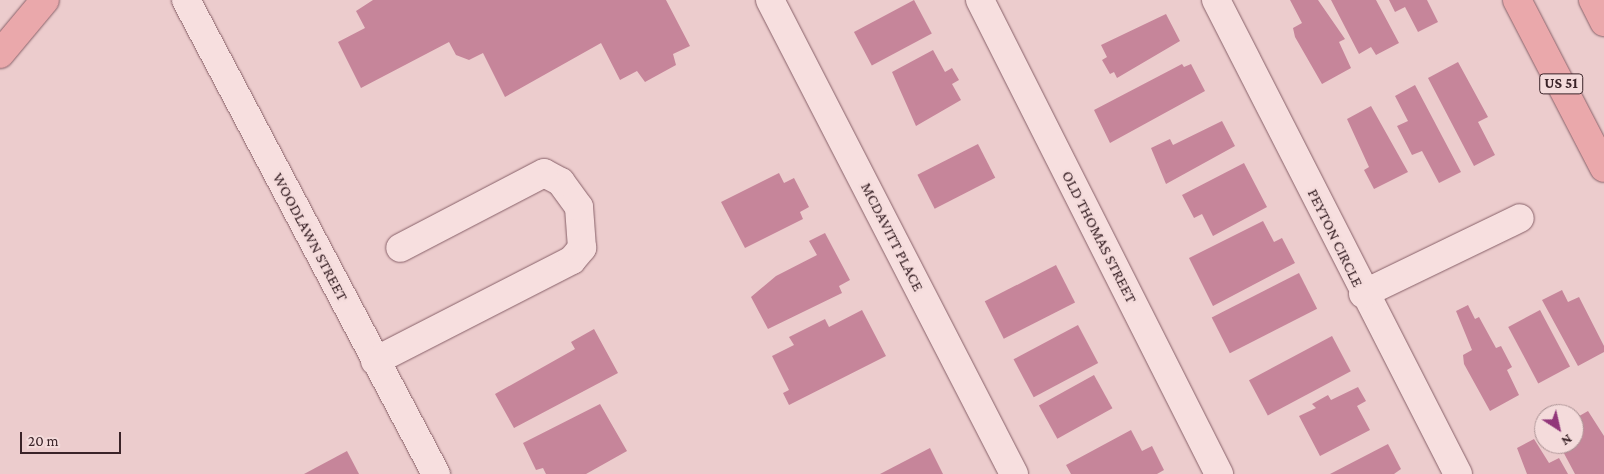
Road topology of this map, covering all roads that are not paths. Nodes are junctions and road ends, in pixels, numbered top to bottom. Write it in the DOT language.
graph roads {
  1 [pos="45,0"];
  2 [pos="186,0"];
  3 [pos="770,0"];
  4 [pos="980,0"];
  5 [pos="1216,0"];
  6 [pos="1517,0"];
  7 [pos="1593,0"];
  8 [pos="1604,22"];
  9 [pos="0,54"];
  10 [pos="1604,168"];
  11 [pos="1520,218"];
  12 [pos="400,248"];
  13 [pos="1363,294"];
  14 [pos="375,361"];
  15 [pos="436,474"];
  16 [pos="1014,474"];
  17 [pos="1219,474"];
  18 [pos="1458,474"];
  1 -- 9 [label="main road"];
  2 -- 14 [label="street, WOODLAWN STREET"];
  3 -- 16 [label="street, MCDAVITT PLACE"];
  4 -- 17 [label="street, OLD THOMAS STREET"];
  5 -- 13 [label="street, PEYTON CIRCLE"];
  6 -- 10 [label="main road, US 51"];
  7 -- 8 [label="main road"];
  11 -- 13 [label="street"];
  12 -- 14 [label="street"];
  13 -- 18 [label="street, PEYTON CIRCLE"];
  14 -- 15 [label="street, WOODLAWN STREET"];
}
